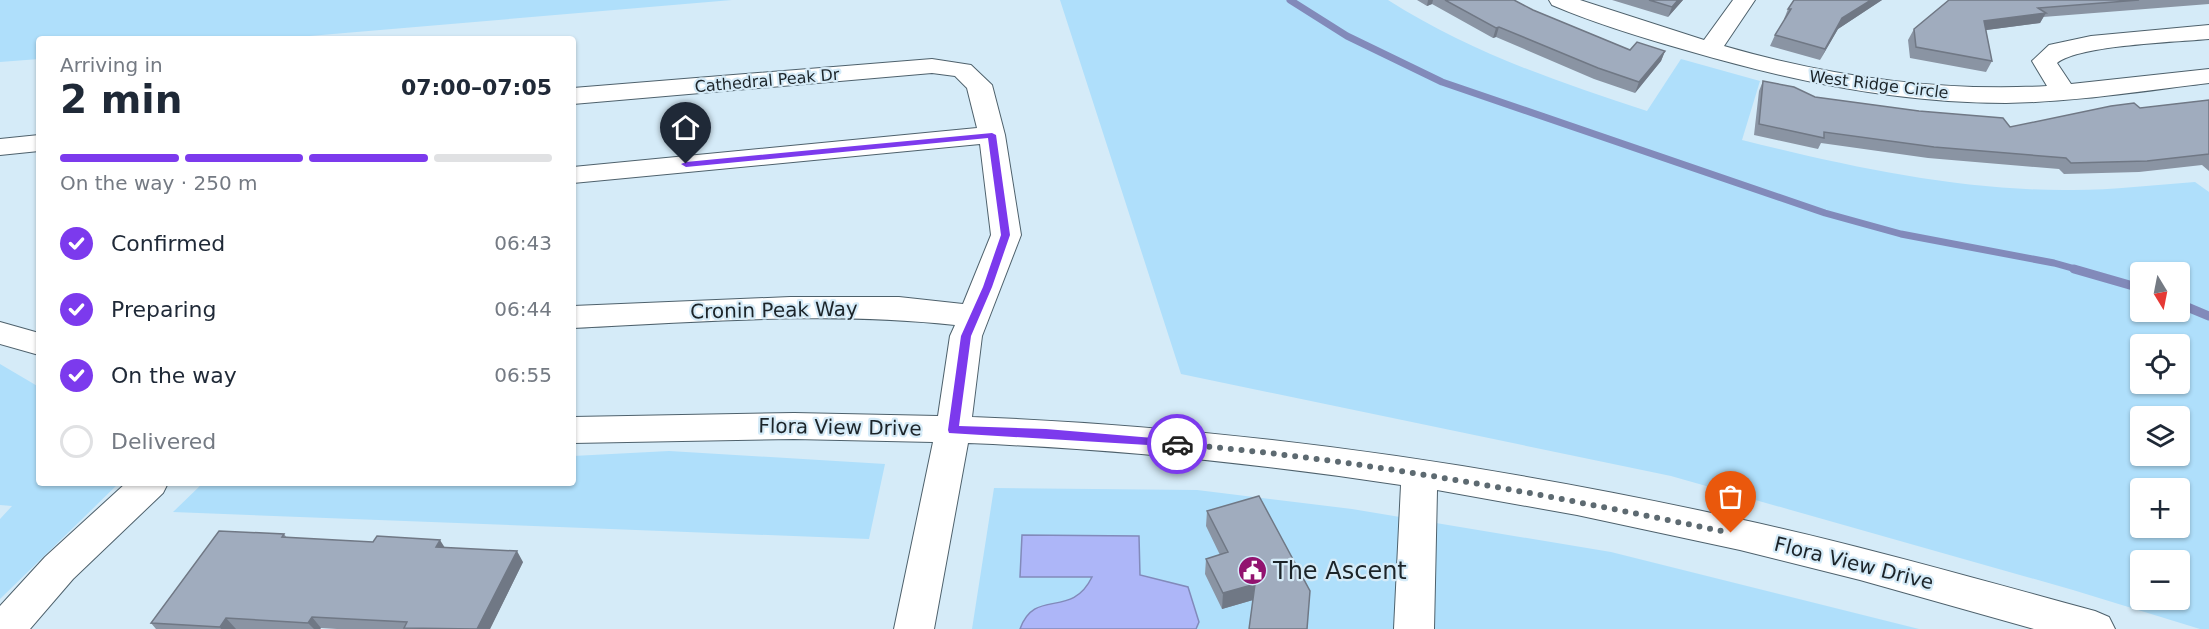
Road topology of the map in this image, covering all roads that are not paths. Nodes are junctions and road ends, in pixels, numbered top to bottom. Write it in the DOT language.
graph roads {
  1 [pos="1560,0"];
  2 [pos="1744,0"];
  3 [pos="2209,32"];
  4 [pos="1709,50"];
  5 [pos="2207,78"];
  6 [pos="2063,91"];
  7 [pos="576,96"];
  8 [pos="992,135"];
  9 [pos="36,143"];
  10 [pos="0,147"];
  11 [pos="576,175"];
  12 [pos="974,316"];
  13 [pos="576,317"];
  14 [pos="0,333"];
  15 [pos="36,343"];
  16 [pos="576,430"];
  17 [pos="953,430"];
  18 [pos="1419,475"];
  19 [pos="147,486"];
  20 [pos="5,629"];
  21 [pos="914,629"];
  22 [pos="1414,629"];
  23 [pos="2095,629"];
  1 -- 4 [label="street, West Ridge Circle"];
  2 -- 4 [label="street"];
  3 -- 6 [label="street"];
  4 -- 6 [label="street, West Ridge Circle"];
  5 -- 6 [label="street, West Ridge Circle"];
  7 -- 8 [label="street, Cathedral Peak Dr"];
  8 -- 11 [label="street"];
  8 -- 12 [label="street"];
  9 -- 10 [label="street"];
  12 -- 13 [label="street, Cronin Peak Way"];
  12 -- 17 [label="street"];
  14 -- 15 [label="street"];
  16 -- 17 [label="street, Flora View Drive"];
  17 -- 18 [label="street, Flora View Drive"];
  17 -- 21 [label="street"];
  18 -- 22 [label="street"];
  18 -- 23 [label="street, Flora View Drive"];
  19 -- 20 [label="street"];
}
